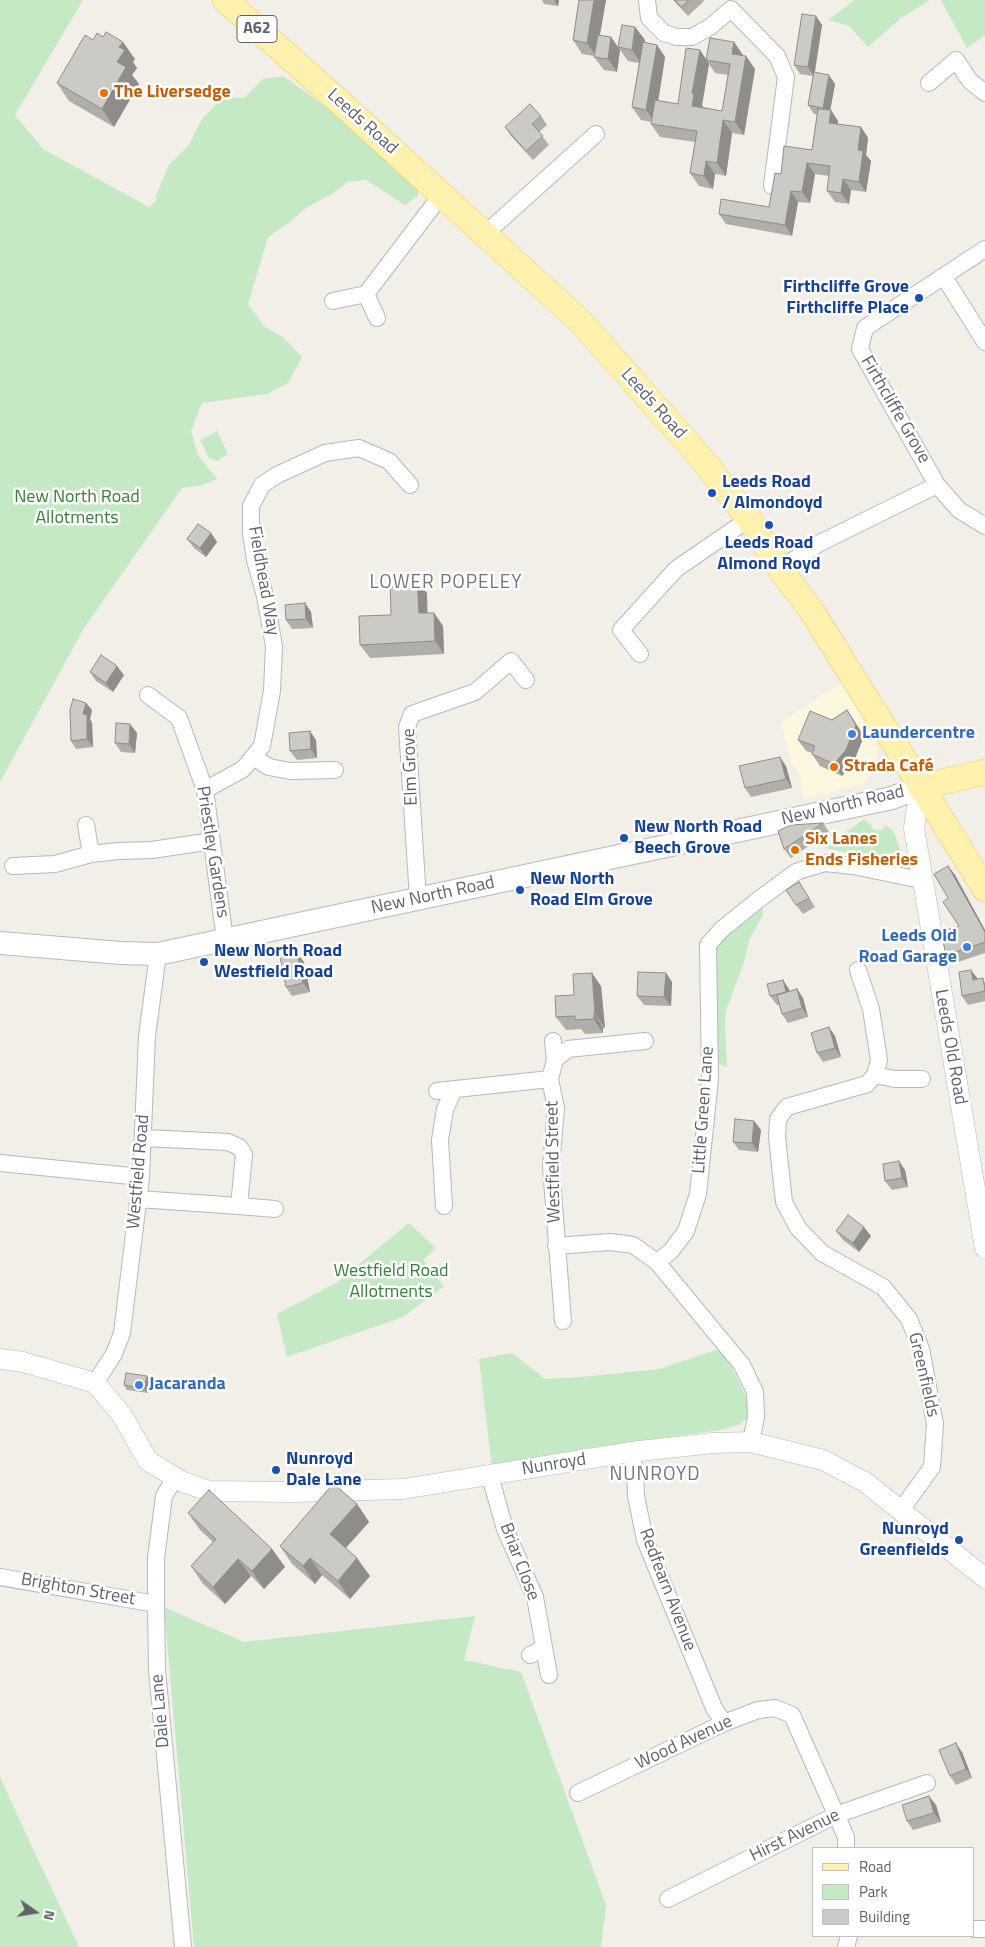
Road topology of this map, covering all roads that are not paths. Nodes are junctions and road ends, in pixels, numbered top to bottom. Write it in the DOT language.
graph roads {
  1 [pos="227,0"];
  2 [pos="646,0"];
  3 [pos="736,5"];
  4 [pos="929,83"];
  5 [pos="985,93"];
  6 [pos="596,134"];
  7 [pos="772,186"];
  8 [pos="442,194"];
  9 [pos="485,234"];
  10 [pos="985,249"];
  11 [pos="944,277"];
  12 [pos="366,294"];
  13 [pos="333,301"];
  14 [pos="377,318"];
  15 [pos="985,342"];
  16 [pos="410,485"];
  17 [pos="937,485"];
  18 [pos="749,519"];
  19 [pos="985,526"];
  20 [pos="780,569"];
  21 [pos="640,654"];
  22 [pos="526,680"];
  23 [pos="148,695"];
  24 [pos="253,757"];
  25 [pos="335,770"];
  26 [pos="985,772"];
  27 [pos="920,787"];
  28 [pos="205,790"];
  29 [pos="86,825"];
  30 [pos="212,841"];
  31 [pos="91,854"];
  32 [pos="13,866"];
  33 [pos="921,880"];
  34 [pos="985,889"];
  35 [pos="418,899"];
  36 [pos="226,940"];
  37 [pos="0,943"];
  38 [pos="158,954"];
  39 [pos="858,970"];
  40 [pos="553,1041"];
  41 [pos="645,1041"];
  42 [pos="555,1060"];
  43 [pos="875,1074"];
  44 [pos="550,1079"];
  45 [pos="922,1079"];
  46 [pos="144,1138"];
  47 [pos="0,1163"];
  48 [pos="140,1177"];
  49 [pos="138,1199"];
  50 [pos="239,1206"];
  51 [pos="444,1206"];
  52 [pos="275,1209"];
  53 [pos="556,1246"];
  54 [pos="985,1248"];
  55 [pos="657,1262"];
  56 [pos="563,1321"];
  57 [pos="0,1359"];
  58 [pos="95,1382"];
  59 [pos="751,1442"];
  60 [pos="630,1452"];
  61 [pos="490,1476"];
  62 [pos="175,1478"];
  63 [pos="901,1510"];
  64 [pos="0,1577"];
  65 [pos="985,1578"];
  66 [pos="156,1604"];
  67 [pos="549,1675"];
  68 [pos="724,1723"];
  69 [pos="928,1783"];
  70 [pos="578,1793"];
  71 [pos="836,1815"];
  72 [pos="846,1847"];
  73 [pos="668,1899"];
  74 [pos="183,1947"];
  1 -- 8 [label="main road, Leeds Road / A62"];
  2 -- 3 [label="street"];
  3 -- 7 [label="street"];
  4 -- 5 [label="street"];
  6 -- 9 [label="street"];
  8 -- 9 [label="main road, Leeds Road / A62"];
  8 -- 12 [label="street"];
  9 -- 18 [label="main road, Leeds Road / A62"];
  10 -- 11 [label="street, Firthcliffe Grove"];
  11 -- 15 [label="street"];
  11 -- 17 [label="street, Firthcliffe Grove"];
  12 -- 13 [label="street"];
  12 -- 14 [label="street"];
  16 -- 24 [label="street, Fieldhead Way"];
  17 -- 19 [label="street, Firthcliffe Grove"];
  17 -- 20 [label="street"];
  18 -- 20 [label="main road, Leeds Road / A62"];
  18 -- 21 [label="street"];
  20 -- 27 [label="main road, Leeds Road / A62"];
  22 -- 35 [label="street, Elm Grove"];
  23 -- 28 [label="street, Priestley Gardens"];
  24 -- 25 [label="street"];
  24 -- 28 [label="street, Fieldhead Way"];
  26 -- 27 [label="main road"];
  27 -- 33 [label="street, Leeds Old Road"];
  27 -- 34 [label="main road, Leeds Road / A62"];
  27 -- 35 [label="main road, New North Road"];
  28 -- 30 [label="street, Priestley Gardens"];
  29 -- 31 [label="street"];
  30 -- 31 [label="street"];
  30 -- 36 [label="street, Priestley Gardens"];
  31 -- 32 [label="street"];
  33 -- 54 [label="street, Leeds Old Road"];
  33 -- 55 [label="street, Little Green Lane"];
  35 -- 36 [label="main road, New North Road"];
  36 -- 38 [label="main road, New North Road"];
  37 -- 38 [label="main road, New North Road"];
  38 -- 46 [label="street, Westfield Road"];
  39 -- 43 [label="street"];
  40 -- 42 [label="street, Westfield Street"];
  41 -- 42 [label="street"];
  42 -- 44 [label="street, Westfield Street"];
  43 -- 45 [label="street"];
  43 -- 63 [label="street, Greenfields"];
  44 -- 51 [label="street, Westfield Street"];
  44 -- 53 [label="street, Westfield Street"];
  46 -- 48 [label="street, Westfield Road"];
  46 -- 50 [label="street"];
  47 -- 48 [label="street"];
  48 -- 49 [label="street, Westfield Road"];
  49 -- 50 [label="street"];
  49 -- 58 [label="street, Westfield Road"];
  50 -- 52 [label="street"];
  53 -- 55 [label="street, Westfield Street"];
  53 -- 56 [label="street, Westfield Street"];
  55 -- 59 [label="street"];
  57 -- 58 [label="street"];
  58 -- 62 [label="street, Nunroyd"];
  59 -- 60 [label="street, Nunroyd"];
  59 -- 63 [label="street, Nunroyd"];
  60 -- 61 [label="street, Nunroyd"];
  60 -- 68 [label="street, Redfearn Avenue"];
  61 -- 62 [label="street, Nunroyd"];
  61 -- 67 [label="street, Briar Close"];
  62 -- 66 [label="street, Dale Lane"];
  63 -- 65 [label="street, Nunroyd"];
  64 -- 66 [label="street, Brighton Street"];
  66 -- 74 [label="street, Dale Lane"];
  68 -- 70 [label="street, Wood Avenue"];
  68 -- 71 [label="street, Wood Avenue"];
  69 -- 71 [label="street, Hirst Avenue"];
  71 -- 72 [label="street"];
  71 -- 73 [label="street, Hirst Avenue"];
}
